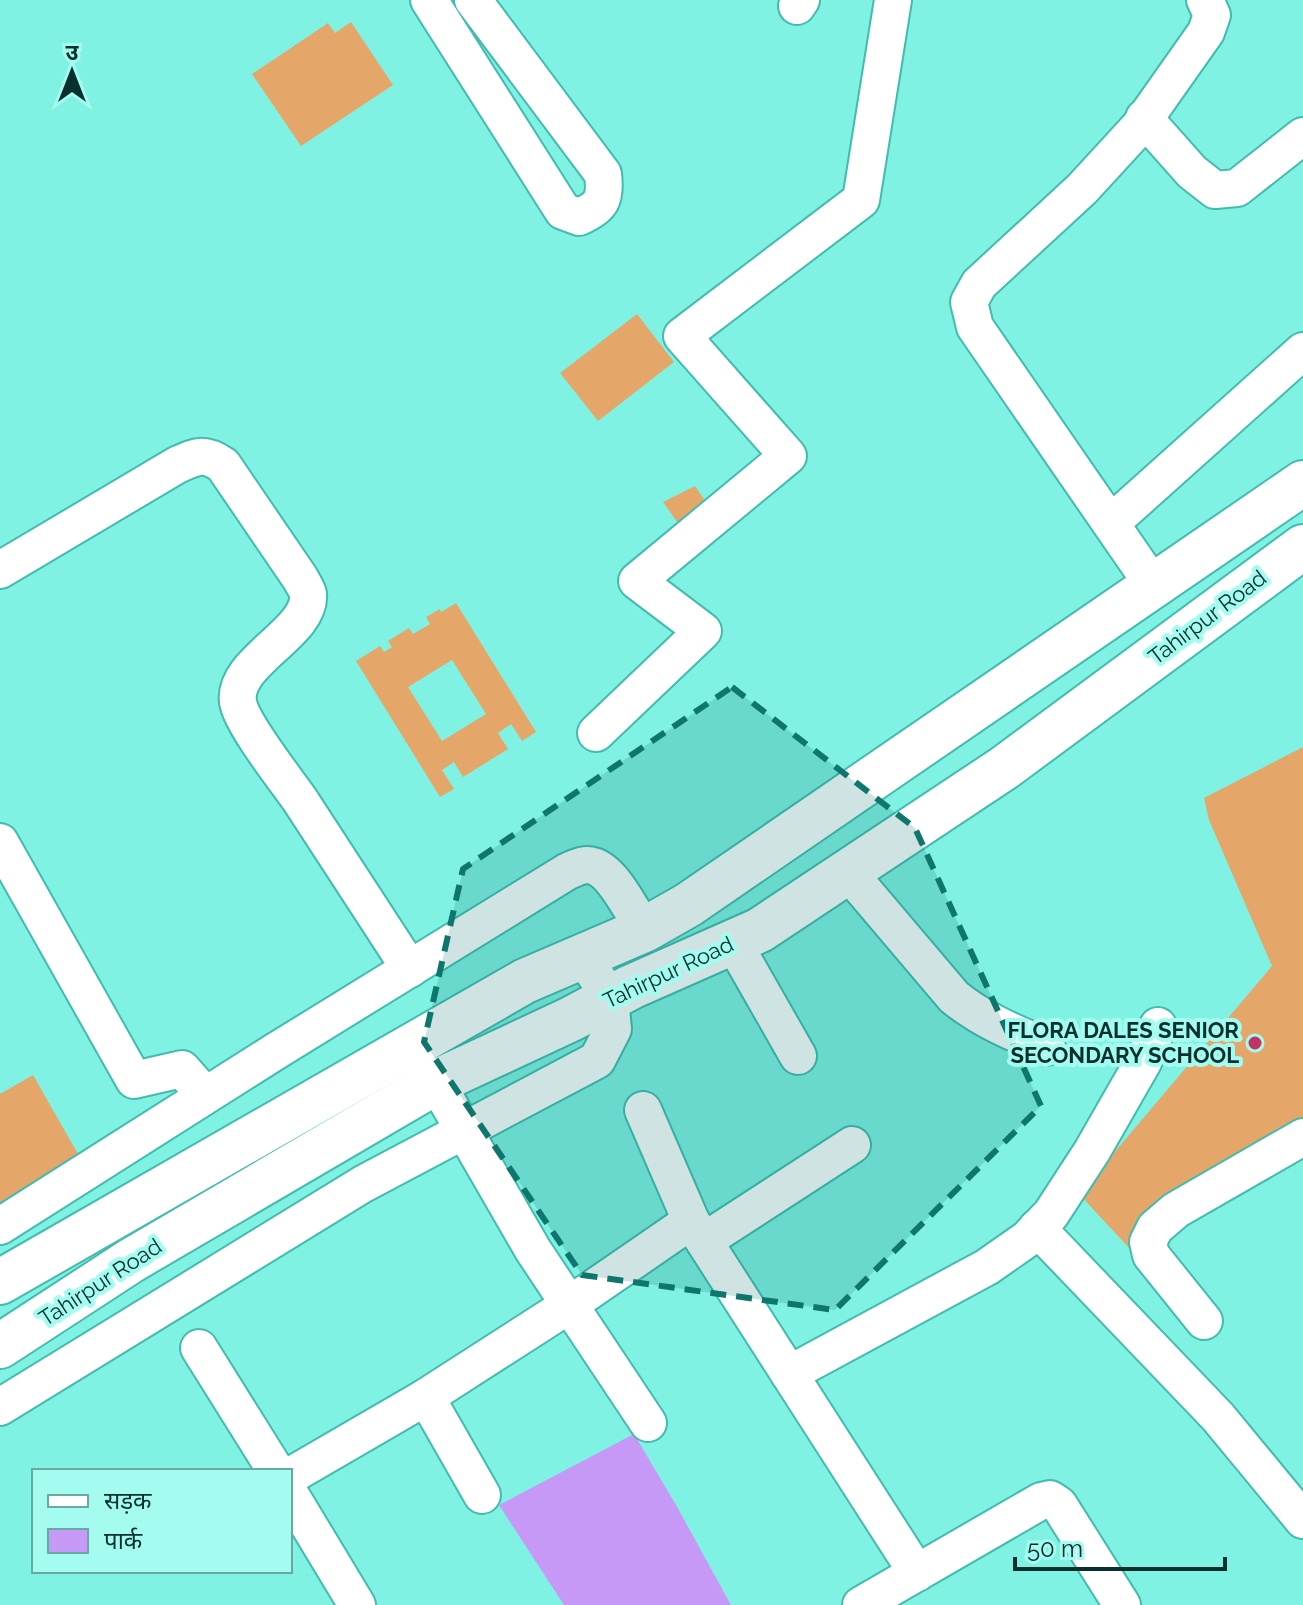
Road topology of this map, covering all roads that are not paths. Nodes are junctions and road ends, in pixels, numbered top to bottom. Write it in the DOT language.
graph roads {
  1 [pos="429,0"];
  2 [pos="473,0"];
  3 [pos="893,0"];
  4 [pos="1205,0"];
  5 [pos="1144,118"];
  6 [pos="1303,136"];
  7 [pos="1303,351"];
  8 [pos="1303,483"];
  9 [pos="1111,523"];
  10 [pos="1300,552"];
  11 [pos="0,570"];
  12 [pos="1153,585"];
  13 [pos="596,733"];
  14 [pos="0,842"];
  15 [pos="848,872"];
  16 [pos="644,930"];
  17 [pos="733,942"];
  18 [pos="583,956"];
  19 [pos="410,969"];
  20 [pos="610,998"];
  21 [pos="1158,1026"];
  22 [pos="1047,1047"];
  23 [pos="798,1056"];
  24 [pos="436,1082"];
  25 [pos="205,1095"];
  26 [pos="643,1110"];
  27 [pos="464,1131"];
  28 [pos="852,1145"];
  29 [pos="1299,1149"];
  30 [pos="0,1226"];
  31 [pos="1037,1228"];
  32 [pos="698,1231"];
  33 [pos="0,1282"];
  34 [pos="569,1305"];
  35 [pos="1204,1321"];
  36 [pos="0,1346"];
  37 [pos="199,1348"];
  38 [pos="789,1374"];
  39 [pos="426,1397"];
  40 [pos="0,1407"];
  41 [pos="648,1423"];
  42 [pos="275,1469"];
  43 [pos="292,1475"];
  44 [pos="482,1495"];
  45 [pos="292,1497"];
  46 [pos="1303,1520"];
  47 [pos="917,1573"];
  48 [pos="357,1605"];
  49 [pos="861,1605"];
  50 [pos="1122,1605"];
  1 -- 2 [label="street"];
  3 -- 13 [label="street"];
  4 -- 5 [label="street"];
  5 -- 6 [label="street"];
  5 -- 9 [label="street"];
  7 -- 9 [label="street"];
  8 -- 12 [label="main road"];
  9 -- 12 [label="street"];
  10 -- 15 [label="main road, Tahirpur Road"];
  11 -- 19 [label="street"];
  12 -- 16 [label="main road"];
  14 -- 25 [label="street"];
  15 -- 17 [label="main road, Tahirpur Road"];
  15 -- 22 [label="street"];
  16 -- 18 [label="main road"];
  16 -- 19 [label="street"];
  17 -- 20 [label="main road, Tahirpur Road"];
  17 -- 23 [label="street"];
  18 -- 20 [label="street"];
  18 -- 33 [label="main road"];
  19 -- 25 [label="street"];
  20 -- 24 [label="main road, Tahirpur Road"];
  20 -- 27 [label="street"];
  21 -- 31 [label="street"];
  24 -- 27 [label="street"];
  24 -- 36 [label="main road, Tahirpur Road"];
  25 -- 30 [label="street"];
  26 -- 32 [label="street"];
  27 -- 34 [label="street"];
  27 -- 40 [label="street"];
  28 -- 32 [label="street"];
  29 -- 35 [label="street"];
  31 -- 38 [label="street"];
  31 -- 46 [label="street"];
  32 -- 34 [label="street"];
  32 -- 38 [label="street"];
  34 -- 39 [label="street"];
  34 -- 41 [label="street"];
  37 -- 42 [label="street"];
  38 -- 47 [label="street"];
  39 -- 43 [label="street"];
  39 -- 44 [label="street"];
  45 -- 48 [label="street"];
  47 -- 49 [label="street"];
  47 -- 50 [label="street"];
}
